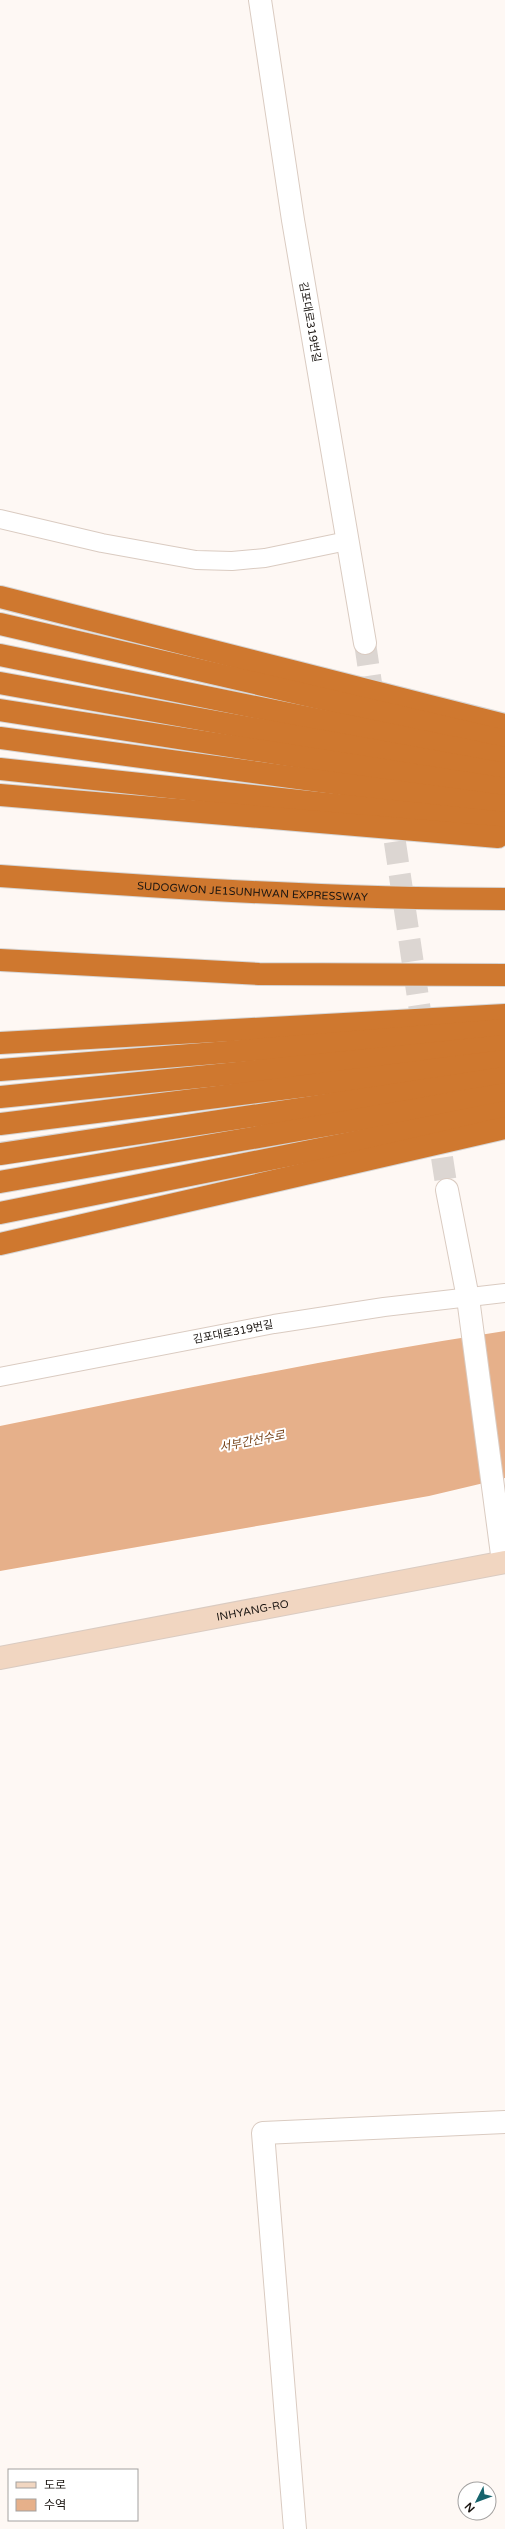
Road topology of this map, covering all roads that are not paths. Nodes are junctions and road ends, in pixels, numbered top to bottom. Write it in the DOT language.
graph roads {
  1 [pos="260,0"];
  2 [pos="0,519"];
  3 [pos="347,541"];
  4 [pos="0,597"];
  5 [pos="0,624"];
  6 [pos="365,643"];
  7 [pos="0,655"];
  8 [pos="0,683"];
  9 [pos="0,710"];
  10 [pos="505,725"];
  11 [pos="0,738"];
  12 [pos="505,741"];
  13 [pos="505,758"];
  14 [pos="0,769"];
  15 [pos="505,774"];
  16 [pos="505,789"];
  17 [pos="0,795"];
  18 [pos="505,806"];
  19 [pos="505,823"];
  20 [pos="505,838"];
  21 [pos="0,876"];
  22 [pos="505,899"];
  23 [pos="0,960"];
  24 [pos="505,975"];
  25 [pos="505,1015"];
  26 [pos="505,1030"];
  27 [pos="0,1043"];
  28 [pos="505,1046"];
  29 [pos="505,1061"];
  30 [pos="0,1070"];
  31 [pos="505,1078"];
  32 [pos="505,1094"];
  33 [pos="0,1097"];
  34 [pos="505,1112"];
  35 [pos="0,1124"];
  36 [pos="505,1128"];
  37 [pos="0,1154"];
  38 [pos="0,1182"];
  39 [pos="447,1190"];
  40 [pos="0,1213"];
  41 [pos="0,1244"];
  42 [pos="505,1293"];
  43 [pos="468,1298"];
  44 [pos="0,1377"];
  45 [pos="504,1562"];
  46 [pos="0,1658"];
  47 [pos="505,2122"];
  48 [pos="295,2529"];
  1 -- 3 [label="street, 김포대로319번길"];
  2 -- 3 [label="lane"];
  3 -- 6 [label="street, 김포대로319번길"];
  4 -- 10 [label="highway"];
  5 -- 12 [label="highway"];
  7 -- 13 [label="highway"];
  8 -- 15 [label="highway"];
  9 -- 16 [label="highway"];
  11 -- 18 [label="highway"];
  14 -- 19 [label="highway"];
  17 -- 20 [label="highway"];
  21 -- 22 [label="highway, SUDOGWON JE1SUNHWAN EXPRESSWAY"];
  23 -- 24 [label="highway"];
  25 -- 27 [label="highway"];
  26 -- 30 [label="highway"];
  28 -- 33 [label="highway"];
  29 -- 35 [label="highway"];
  31 -- 37 [label="highway"];
  32 -- 38 [label="highway"];
  34 -- 40 [label="highway"];
  36 -- 41 [label="highway"];
  39 -- 43 [label="street"];
  42 -- 43 [label="lane, 김포대로319번길"];
  43 -- 44 [label="lane, 김포대로319번길"];
  43 -- 45 [label="street"];
  45 -- 46 [label="street, INHYANG-RO"];
  47 -- 48 [label="street"];
}
